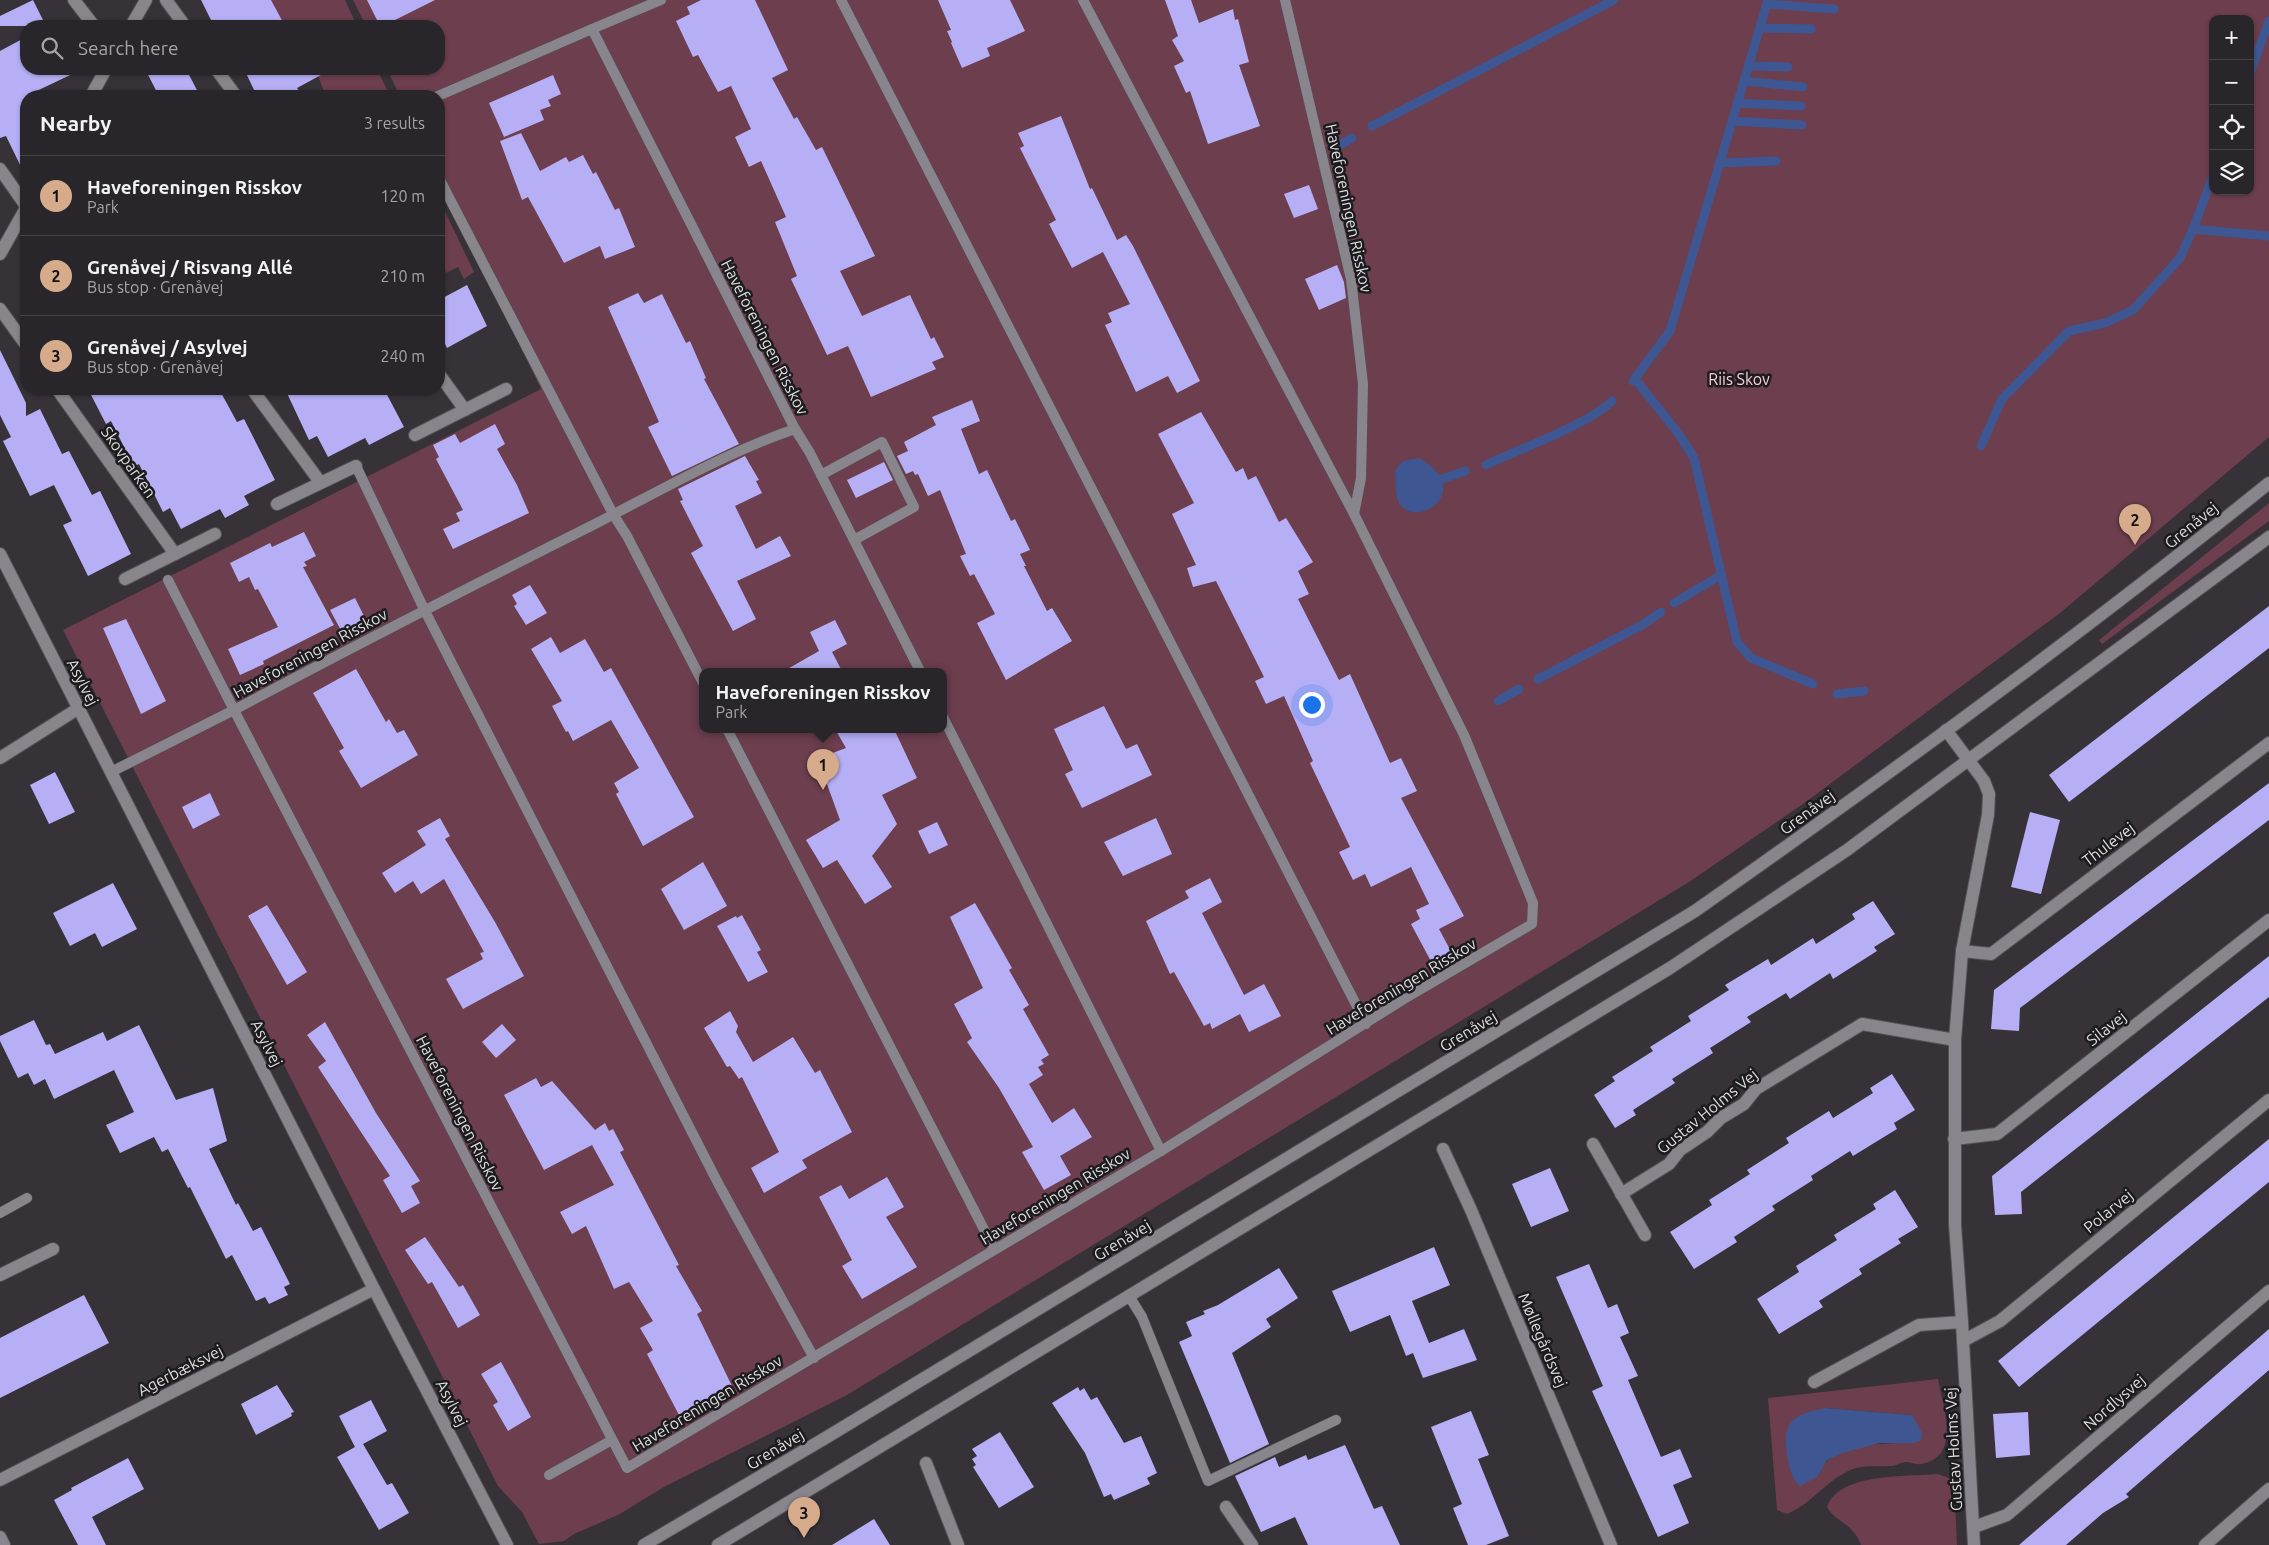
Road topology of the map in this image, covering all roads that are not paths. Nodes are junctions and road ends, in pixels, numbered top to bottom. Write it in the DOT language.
graph roads {
  1 [pos="74,0"];
  2 [pos="146,0"];
  3 [pos="166,0"];
  4 [pos="661,0"];
  5 [pos="841,0"];
  6 [pos="1083,0"];
  7 [pos="1286,0"];
  8 [pos="89,20"];
  9 [pos="134,20"];
  10 [pos="181,20"];
  11 [pos="592,29"];
  12 [pos="103,75"];
  13 [pos="220,75"];
  14 [pos="94,90"];
  15 [pos="232,90"];
  16 [pos="445,93"];
  17 [pos="0,169"];
  18 [pos="445,190"];
  19 [pos="20,198"];
  20 [pos="20,218"];
  21 [pos="0,254"];
  22 [pos="0,309"];
  23 [pos="20,337"];
  24 [pos="445,382"];
  25 [pos="506,389"];
  26 [pos="61,395"];
  27 [pos="256,395"];
  28 [pos="465,410"];
  29 [pos="794,429"];
  30 [pos="415,435"];
  31 [pos="356,466"];
  32 [pos="821,475"];
  33 [pos="320,482"];
  34 [pos="2269,483"];
  35 [pos="277,504"];
  36 [pos="613,514"];
  37 [pos="1354,514"];
  38 [pos="215,534"];
  39 [pos="2269,537"];
  40 [pos="854,540"];
  41 [pos="0,554"];
  42 [pos="175,554"];
  43 [pos="125,579"];
  44 [pos="168,580"];
  45 [pos="424,609"];
  46 [pos="918,668"];
  47 [pos="699,675"];
  48 [pos="79,708"];
  49 [pos="234,710"];
  50 [pos="947,725"];
  51 [pos="1946,730"];
  52 [pos="728,733"];
  53 [pos="2269,743"];
  54 [pos="0,758"];
  55 [pos="1969,760"];
  56 [pos="111,772"];
  57 [pos="2269,920"];
  58 [pos="1962,951"];
  59 [pos="1366,1024"];
  60 [pos="1955,1040"];
  61 [pos="2269,1100"];
  62 [pos="1954,1139"];
  63 [pos="1593,1144"];
  64 [pos="1443,1149"];
  65 [pos="1161,1151"];
  66 [pos="1621,1194"];
  67 [pos="27,1198"];
  68 [pos="0,1212"];
  69 [pos="1645,1235"];
  70 [pos="53,1249"];
  71 [pos="994,1250"];
  72 [pos="0,1275"];
  73 [pos="374,1289"];
  74 [pos="2269,1291"];
  75 [pos="1129,1296"];
  76 [pos="1962,1322"];
  77 [pos="1963,1342"];
  78 [pos="814,1358"];
  79 [pos="1814,1382"];
  80 [pos="1336,1420"];
  81 [pos="612,1440"];
  82 [pos="926,1463"];
  83 [pos="549,1475"];
  84 [pos="0,1480"];
  85 [pos="2269,1489"];
  86 [pos="1226,1507"];
  87 [pos="1974,1528"];
  88 [pos="0,1537"];
  89 [pos="4,1545"];
  90 [pos="508,1545"];
  91 [pos="644,1545"];
  92 [pos="718,1545"];
  93 [pos="958,1545"];
  94 [pos="1252,1545"];
  95 [pos="1611,1545"];
  96 [pos="1974,1545"];
  97 [pos="2205,1545"];
  1 -- 8 [label="street"];
  2 -- 9 [label="street"];
  3 -- 10 [label="street"];
  4 -- 11 [label="lane"];
  5 -- 59 [label="lane"];
  6 -- 37 [label="lane"];
  7 -- 37 [label="lane, Haveforeningen Risskov"];
  11 -- 16 [label="lane"];
  11 -- 29 [label="lane, Haveforeningen Risskov"];
  12 -- 14 [label="street"];
  13 -- 15 [label="street"];
  17 -- 19 [label="street"];
  18 -- 36 [label="lane"];
  20 -- 21 [label="street"];
  22 -- 23 [label="street"];
  24 -- 28 [label="street"];
  25 -- 28 [label="street"];
  26 -- 42 [label="street, Skovparken"];
  27 -- 33 [label="street"];
  28 -- 30 [label="street"];
  29 -- 32 [label="lane"];
  29 -- 36 [label="lane, Haveforeningen Risskov"];
  31 -- 33 [label="street"];
  31 -- 45 [label="lane"];
  32 -- 40 [label="lane"];
  32 -- 40 [label="lane"];
  33 -- 35 [label="street"];
  34 -- 51 [label="street, Grenåvej"];
  36 -- 45 [label="lane, Haveforeningen Risskov"];
  36 -- 47 [label="lane"];
  37 -- 59 [label="lane, Haveforeningen Risskov"];
  38 -- 42 [label="street"];
  39 -- 55 [label="street"];
  40 -- 46 [label="lane"];
  41 -- 48 [label="street, Asylvej"];
  42 -- 43 [label="street"];
  44 -- 49 [label="lane"];
  45 -- 49 [label="lane, Haveforeningen Risskov"];
  45 -- 78 [label="lane"];
  48 -- 54 [label="street"];
  48 -- 56 [label="street, Asylvej"];
  49 -- 56 [label="lane"];
  49 -- 81 [label="lane, Haveforeningen Risskov"];
  50 -- 65 [label="lane"];
  51 -- 55 [label="street, Gustav Holms Vej"];
  51 -- 91 [label="street, Grenåvej"];
  52 -- 71 [label="lane"];
  53 -- 58 [label="street, Thulevej"];
  55 -- 58 [label="street, Gustav Holms Vej"];
  55 -- 75 [label="street"];
  56 -- 73 [label="street, Asylvej"];
  57 -- 62 [label="street, Silavej"];
  58 -- 60 [label="street, Gustav Holms Vej"];
  59 -- 65 [label="lane, Haveforeningen Risskov"];
  60 -- 62 [label="street, Gustav Holms Vej"];
  60 -- 66 [label="street, Gustav Holms Vej"];
  61 -- 77 [label="street, Polarvej"];
  62 -- 76 [label="street, Gustav Holms Vej"];
  63 -- 66 [label="street"];
  64 -- 95 [label="street, Møllegårdsvej"];
  65 -- 71 [label="lane, Haveforeningen Risskov"];
  66 -- 69 [label="street"];
  67 -- 68 [label="lane"];
  70 -- 72 [label="street"];
  71 -- 78 [label="lane, Haveforeningen Risskov"];
  73 -- 84 [label="street, Agerbæksvej"];
  73 -- 90 [label="street, Asylvej"];
  74 -- 87 [label="street, Nordlysvej"];
  75 -- 80 [label="lane"];
  75 -- 92 [label="street"];
  76 -- 77 [label="street, Gustav Holms Vej"];
  76 -- 79 [label="street"];
  77 -- 87 [label="street, Gustav Holms Vej"];
  78 -- 81 [label="lane, Haveforeningen Risskov"];
  81 -- 83 [label="lane"];
  82 -- 93 [label="street"];
  85 -- 97 [label="street"];
  86 -- 94 [label="street"];
  87 -- 96 [label="street, Gustav Holms Vej"];
  88 -- 89 [label="street"];
}
